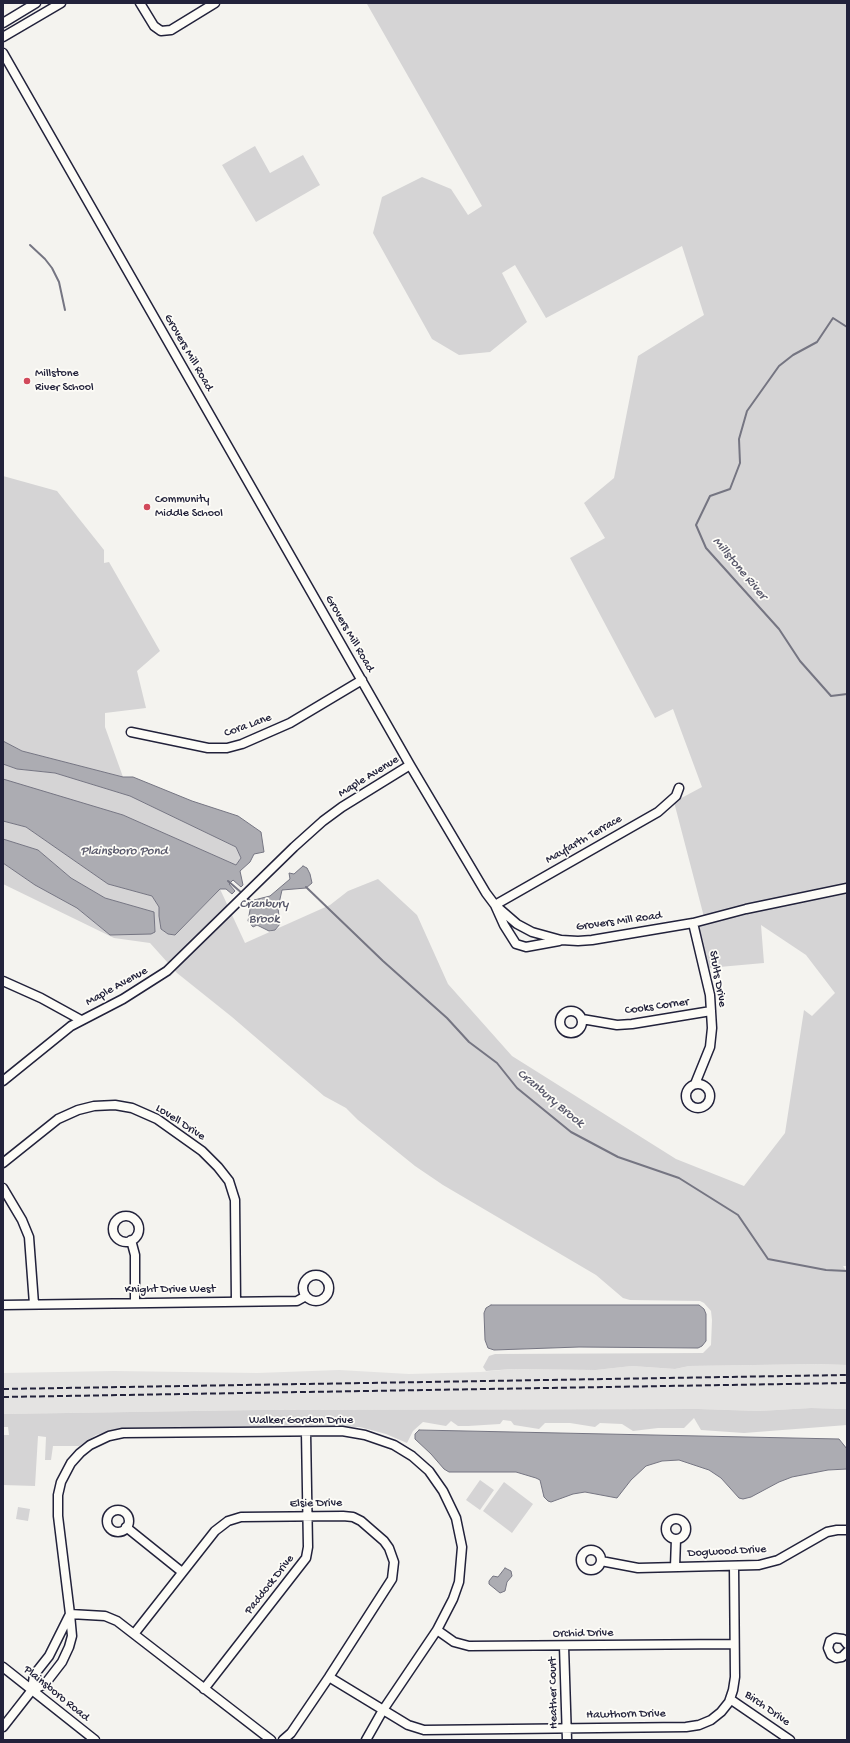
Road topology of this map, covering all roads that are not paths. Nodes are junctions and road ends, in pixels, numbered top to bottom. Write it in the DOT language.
graph roads {
  1 [pos="36,3"];
  2 [pos="61,3"];
  3 [pos="140,3"];
  4 [pos="215,3"];
  5 [pos="3,22"];
  6 [pos="3,37"];
  7 [pos="3,53"];
  8 [pos="362,680"];
  9 [pos="131,732"];
  10 [pos="410,765"];
  11 [pos="678,788"];
  12 [pos="847,888"];
  13 [pos="495,905"];
  14 [pos="694,923"];
  15 [pos="561,940"];
  16 [pos="3,981"];
  17 [pos="711,1011"];
  18 [pos="582,1019"];
  19 [pos="81,1020"];
  20 [pos="3,1081"];
  21 [pos="695,1084"];
  22 [pos="3,1163"];
  23 [pos="3,1188"];
  24 [pos="131,1240"];
  25 [pos="306,1296"];
  26 [pos="135,1302"];
  27 [pos="236,1302"];
  28 [pos="34,1304"];
  29 [pos="3,1305"];
  30 [pos="306,1432"];
  31 [pos="308,1517"];
  32 [pos="126,1527"];
  33 [pos="847,1530"];
  34 [pos="676,1539"];
  35 [pos="601,1562"];
  36 [pos="734,1566"];
  37 [pos="675,1567"];
  38 [pos="182,1572"];
  39 [pos="70,1614"];
  40 [pos="437,1630"];
  41 [pos="134,1634"];
  42 [pos="846,1639"];
  43 [pos="734,1644"];
  44 [pos="564,1646"];
  45 [pos="847,1652"];
  46 [pos="3,1667"];
  47 [pos="329,1677"];
  48 [pos="204,1689"];
  49 [pos="32,1690"];
  50 [pos="730,1698"];
  51 [pos="383,1710"];
  52 [pos="3,1727"];
  53 [pos="567,1728"];
  54 [pos="286,1739"];
  55 [pos="95,1740"];
  56 [pos="271,1740"];
  57 [pos="366,1740"];
  58 [pos="567,1740"];
  59 [pos="790,1740"];
  1 -- 5 [label="street"];
  2 -- 6 [label="street"];
  3 -- 4 [label="street"];
  7 -- 8 [label="street, Grovers Mill Road"];
  8 -- 9 [label="street, Cora Lane"];
  8 -- 10 [label="street, Grovers Mill Road"];
  10 -- 13 [label="street, Grovers Mill Road"];
  10 -- 19 [label="street, Maple Avenue"];
  11 -- 13 [label="street, Mayfarth Terrace"];
  12 -- 14 [label="street, Grovers Mill Road"];
  13 -- 15 [label="street, Grovers Mill Road"];
  13 -- 15 [label="street"];
  14 -- 15 [label="street, Grovers Mill Road"];
  14 -- 17 [label="street, Stults Drive"];
  16 -- 19 [label="street"];
  17 -- 18 [label="street, Cooks Corner"];
  17 -- 21 [label="street, Stults Drive"];
  19 -- 20 [label="street, Maple Avenue"];
  22 -- 27 [label="street, Lovell Drive"];
  23 -- 28 [label="street"];
  24 -- 26 [label="street"];
  25 -- 27 [label="street, Knight Drive West"];
  26 -- 27 [label="street, Knight Drive West"];
  26 -- 28 [label="street, Knight Drive West"];
  28 -- 29 [label="street, Knight Drive West"];
  30 -- 31 [label="street, Paddock Drive"];
  30 -- 39 [label="street, Walker Gordon Drive"];
  30 -- 40 [label="street, Walker Gordon Drive"];
  31 -- 38 [label="street, Elsie Drive"];
  31 -- 47 [label="street, Elsie Drive"];
  31 -- 48 [label="street, Paddock Drive"];
  32 -- 38 [label="street"];
  33 -- 36 [label="street, Dogwood Drive"];
  34 -- 37 [label="street"];
  35 -- 37 [label="street, Dogwood Drive"];
  36 -- 37 [label="street, Dogwood Drive"];
  36 -- 43 [label="street, Hawthorn Drive"];
  38 -- 41 [label="street, Elsie Drive"];
  39 -- 41 [label="street"];
  39 -- 49 [label="street"];
  39 -- 49 [label="street, Walker Gordon Drive"];
  40 -- 44 [label="street, Orchid Drive"];
  40 -- 51 [label="street, Walker Gordon Drive"];
  41 -- 48 [label="street"];
  42 -- 45 [label="street"];
  43 -- 44 [label="street, Orchid Drive"];
  43 -- 50 [label="street, Hawthorn Drive"];
  44 -- 53 [label="street, Heather Court"];
  46 -- 49 [label="street, Plainsboro Road"];
  47 -- 51 [label="street, Hawthorn Drive"];
  47 -- 54 [label="street, Elsie Drive"];
  48 -- 56 [label="street"];
  49 -- 52 [label="street"];
  49 -- 55 [label="street, Plainsboro Road"];
  50 -- 53 [label="street, Hawthorn Drive"];
  50 -- 59 [label="street, Birch Drive"];
  51 -- 53 [label="street, Hawthorn Drive"];
  51 -- 57 [label="street, Walker Gordon Drive"];
  53 -- 58 [label="street, Heather Court"];
}
